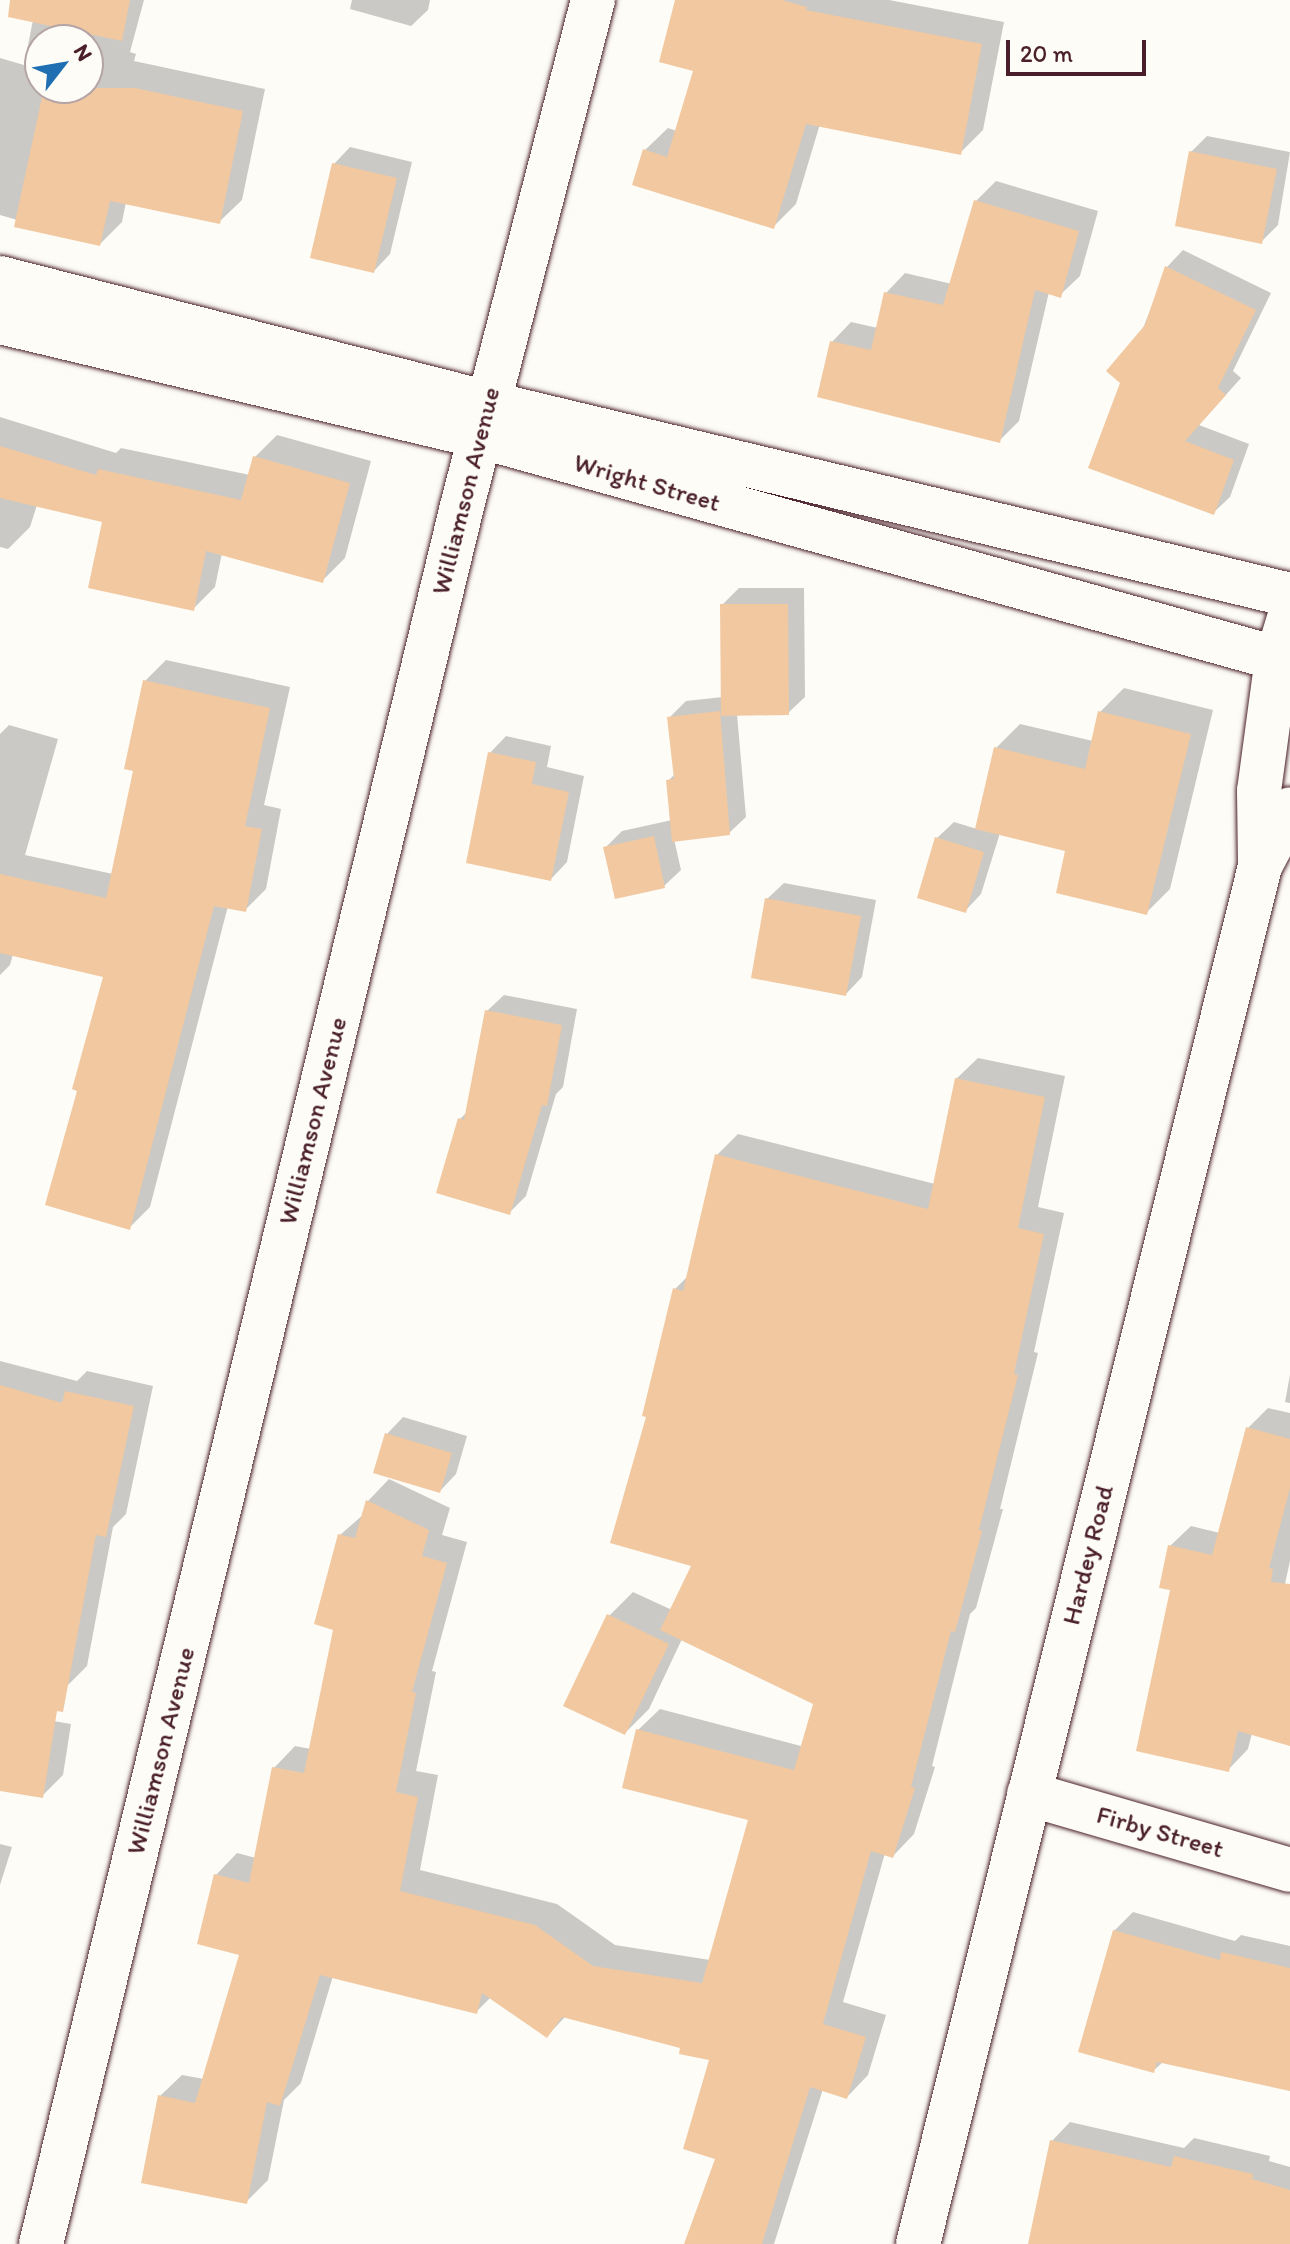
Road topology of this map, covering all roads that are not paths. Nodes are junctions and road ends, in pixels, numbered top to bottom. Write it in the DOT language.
graph roads {
  1 [pos="593,0"];
  2 [pos="0,278"];
  3 [pos="0,322"];
  4 [pos="483,420"];
  5 [pos="1290,595"];
  6 [pos="1290,615"];
  7 [pos="1284,660"];
  8 [pos="1290,809"];
  9 [pos="1260,866"];
  10 [pos="1029,1794"];
  11 [pos="1290,1870"];
  12 [pos="41,2244"];
  13 [pos="918,2244"];
  1 -- 4 [label="street, Williamson Avenue"];
  2 -- 4 [label="street, Wright Street"];
  3 -- 4 [label="street, Wright Street"];
  4 -- 5 [label="street, Wright Street"];
  4 -- 7 [label="street, Wright Street"];
  4 -- 12 [label="street, Williamson Avenue"];
  6 -- 7 [label="street, Hardey Road"];
  7 -- 9 [label="street, Hardey Road"];
  8 -- 9 [label="street, Hardey Road"];
  9 -- 10 [label="street, Hardey Road"];
  10 -- 11 [label="street, Firby Street"];
  10 -- 13 [label="street, Hardey Road"];
}
